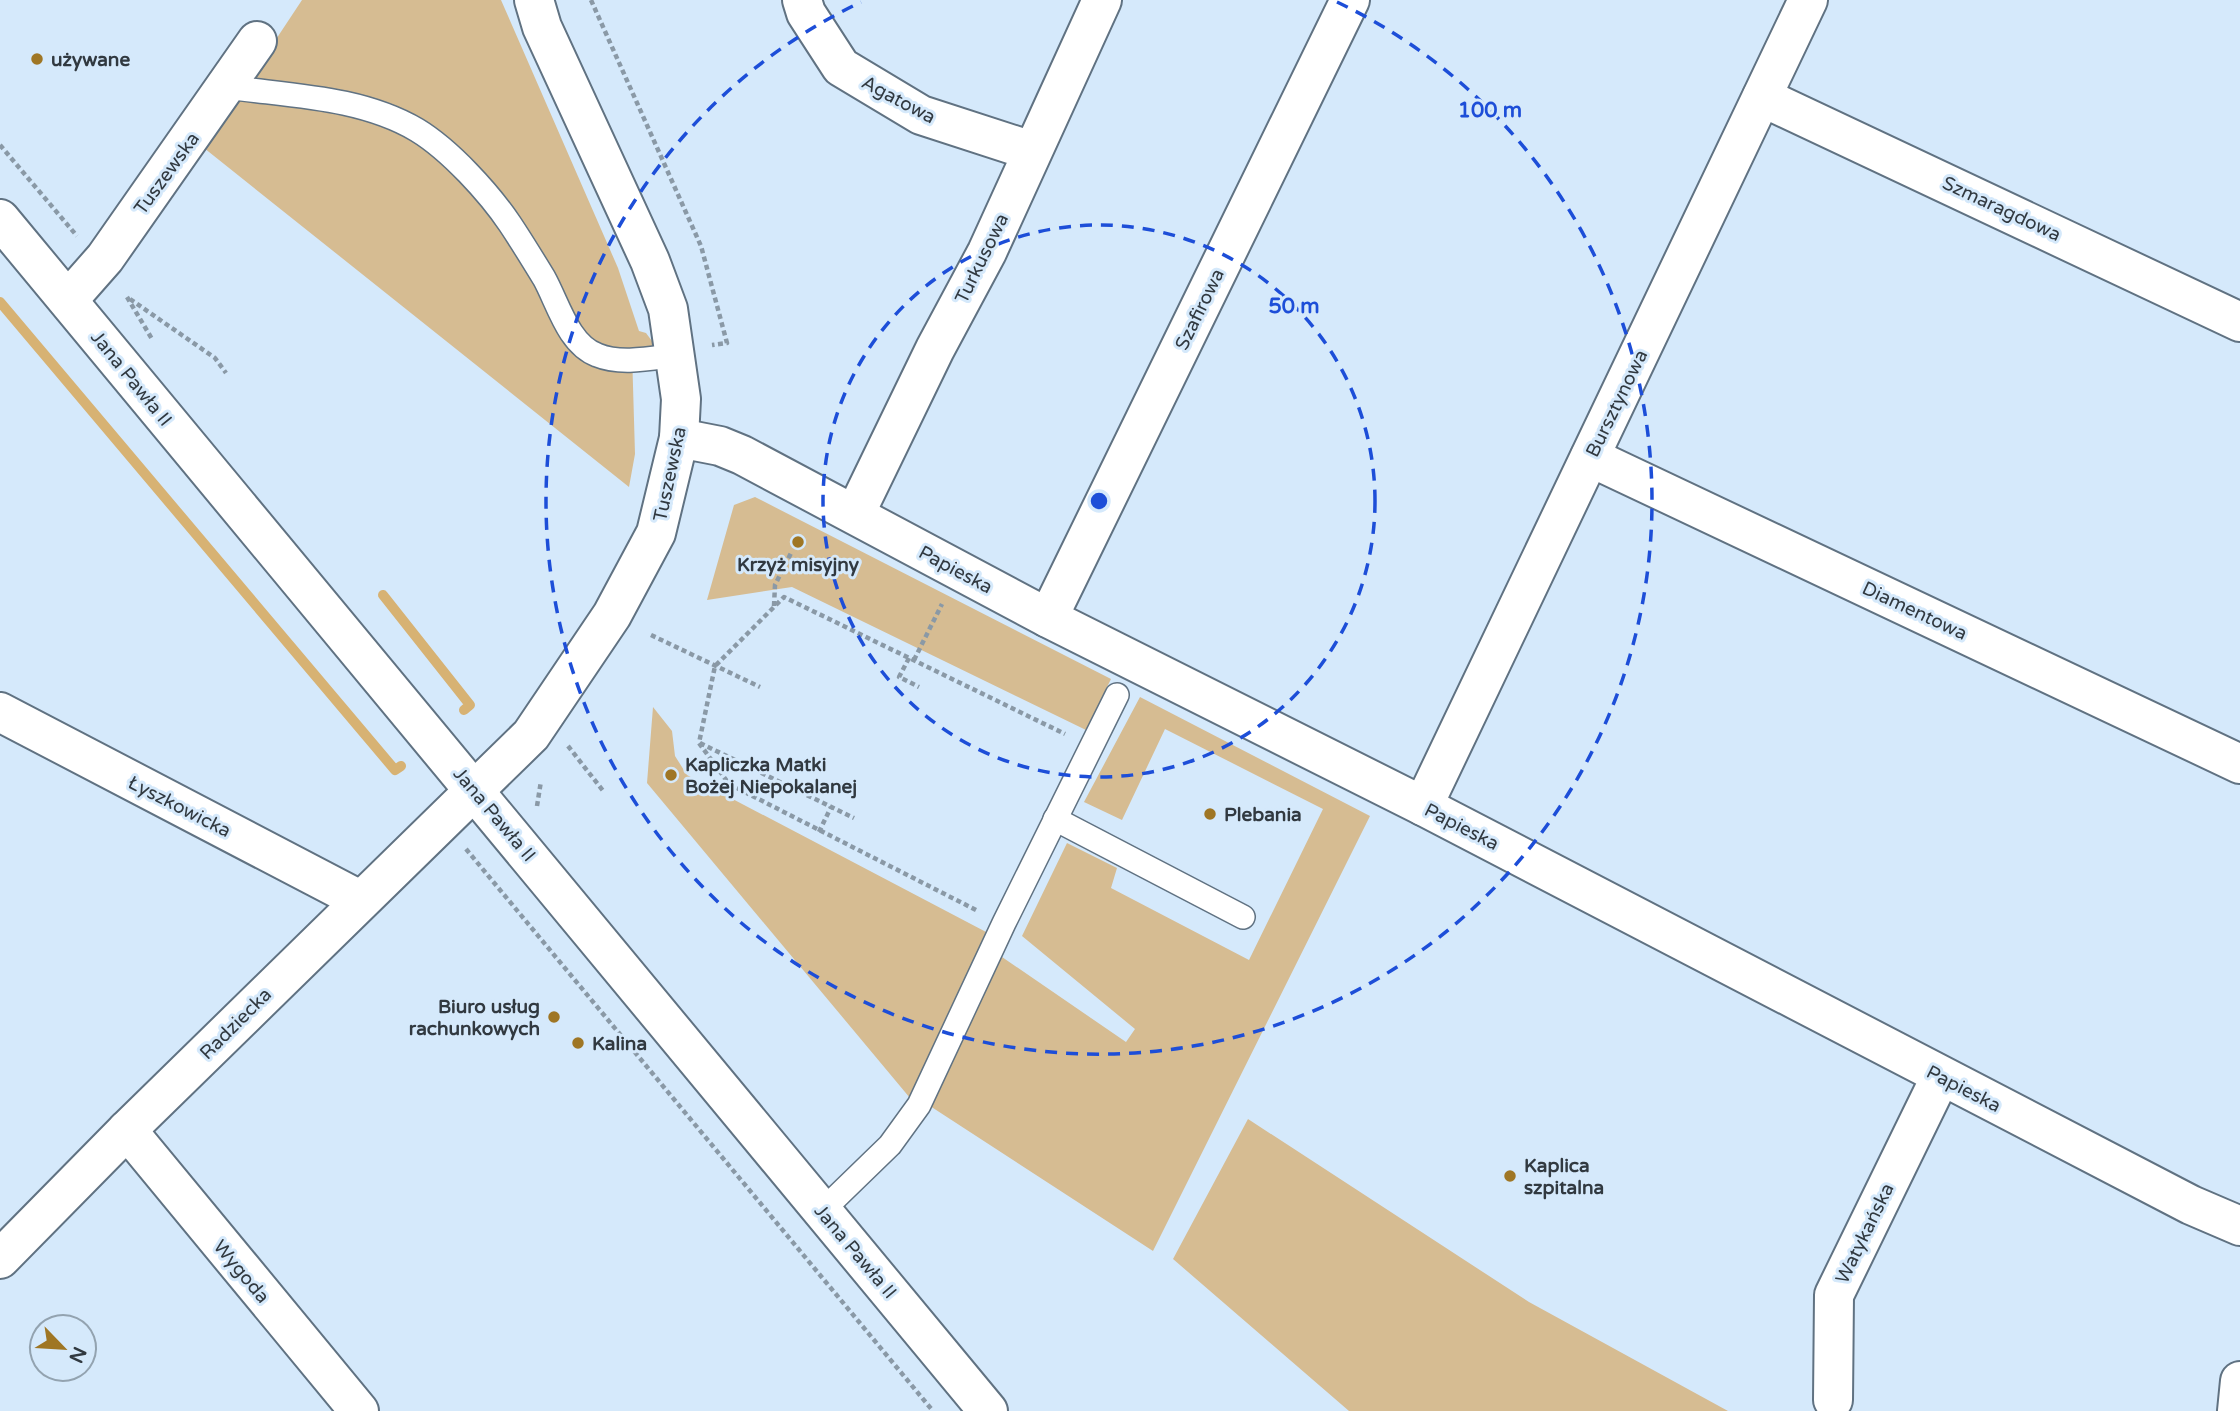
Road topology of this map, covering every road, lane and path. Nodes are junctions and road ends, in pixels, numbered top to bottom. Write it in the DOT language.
graph roads {
  1 [pos="534,0"];
  2 [pos="591,0"];
  3 [pos="802,0"];
  4 [pos="1102,0"];
  5 [pos="1350,0"];
  6 [pos="1808,0"];
  7 [pos="257,41"];
  8 [pos="228,87"];
  9 [pos="1762,97"];
  10 [pos="1032,151"];
  11 [pos="0,219"];
  12 [pos="127,297"];
  13 [pos="68,300"];
  14 [pos="2240,322"];
  15 [pos="153,341"];
  16 [pos="676,352"];
  17 [pos="679,438"];
  18 [pos="1590,457"];
  19 [pos="855,514"];
  20 [pos="792,551"];
  21 [pos="948,592"];
  22 [pos="774,607"];
  23 [pos="1048,618"];
  24 [pos="651,635"];
  25 [pos="911,659"];
  26 [pos="715,666"];
  27 [pos="760,687"];
  28 [pos="919,687"];
  29 [pos="1117,695"];
  30 [pos="0,712"];
  31 [pos="699,743"];
  32 [pos="565,744"];
  33 [pos="1091,747"];
  34 [pos="2240,764"];
  35 [pos="475,792"];
  36 [pos="604,792"];
  37 [pos="1423,806"];
  38 [pos="831,807"];
  39 [pos="854,818"];
  40 [pos="1055,820"];
  41 [pos="443,821"];
  42 [pos="819,832"];
  43 [pos="360,900"];
  44 [pos="1243,917"];
  45 [pos="1004,923"];
  46 [pos="1941,1076"];
  47 [pos="127,1130"];
  48 [pos="822,1211"];
  49 [pos="2240,1226"];
  50 [pos="0,1259"];
  51 [pos="2240,1381"];
  52 [pos="1833,1401"];
  53 [pos="359,1411"];
  54 [pos="933,1411"];
  55 [pos="988,1411"];
  56 [pos="2237,1411"];
  1 -- 16 [label="street, Tuszewska"];
  2 -- 16 [label="path"];
  3 -- 10 [label="street, Agatowa"];
  4 -- 10 [label="street, Turkusowa"];
  5 -- 23 [label="street, Szafirowa"];
  6 -- 9 [label="street, Bursztynowa"];
  7 -- 8 [label="street, Tuszewska"];
  8 -- 13 [label="street, Tuszewska"];
  8 -- 16 [label="lane"];
  9 -- 14 [label="street, Szmaragdowa"];
  9 -- 18 [label="street, Bursztynowa"];
  10 -- 19 [label="street, Turkusowa"];
  11 -- 13 [label="street, Jana Pawła II"];
  12 -- 15 [label="path"];
  13 -- 35 [label="street, Jana Pawła II"];
  16 -- 17 [label="street, Tuszewska"];
  17 -- 19 [label="street, Papieska"];
  17 -- 35 [label="street, Tuszewska"];
  18 -- 34 [label="street, Diamentowa"];
  18 -- 37 [label="street, Bursztynowa"];
  19 -- 23 [label="street, Papieska"];
  20 -- 22 [label="path"];
  21 -- 25 [label="path"];
  22 -- 25 [label="path"];
  22 -- 26 [label="path"];
  23 -- 37 [label="street, Papieska"];
  24 -- 26 [label="path"];
  25 -- 28 [label="path"];
  25 -- 33 [label="path"];
  26 -- 27 [label="path"];
  26 -- 31 [label="path"];
  29 -- 33 [label="lane"];
  30 -- 43 [label="street, Łyszkowicka"];
  31 -- 38 [label="path"];
  31 -- 42 [label="path"];
  32 -- 36 [label="path"];
  33 -- 40 [label="lane"];
  35 -- 41 [label="street, Radziecka"];
  35 -- 48 [label="street, Jana Pawła II"];
  37 -- 46 [label="street, Papieska"];
  38 -- 39 [label="path"];
  38 -- 42 [label="path"];
  40 -- 44 [label="lane"];
  40 -- 45 [label="lane"];
  41 -- 43 [label="street, Radziecka"];
  41 -- 54 [label="path"];
  42 -- 45 [label="path"];
  43 -- 47 [label="street, Radziecka"];
  45 -- 48 [label="lane"];
  46 -- 49 [label="street, Papieska"];
  46 -- 52 [label="street, Watykańska"];
  47 -- 50 [label="street, Radziecka"];
  47 -- 53 [label="street, Wygoda"];
  48 -- 55 [label="street, Jana Pawła II"];
  51 -- 56 [label="street"];
}
